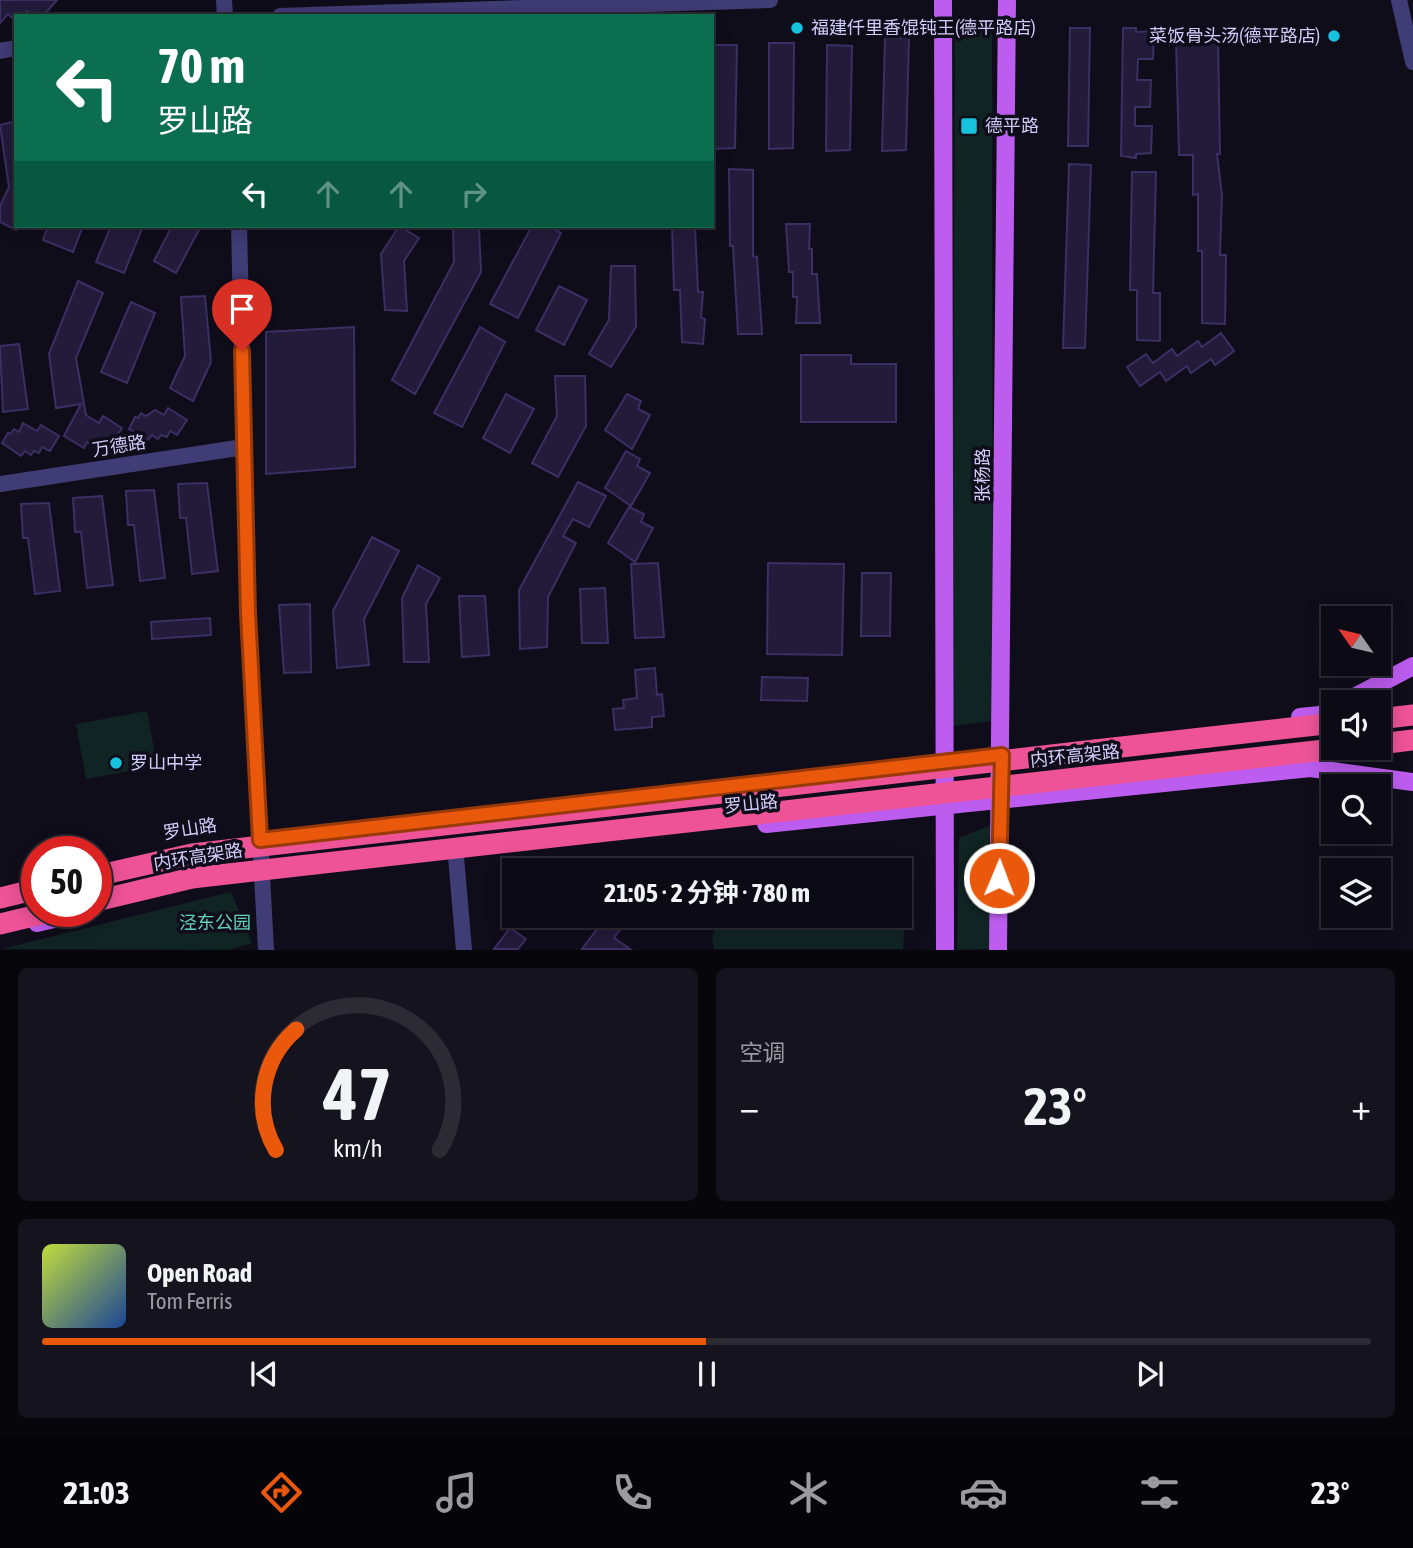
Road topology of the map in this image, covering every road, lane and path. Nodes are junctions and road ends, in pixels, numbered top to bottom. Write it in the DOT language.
graph roads {
  1 [pos="770,0"];
  2 [pos="943,0"];
  3 [pos="1007,0"];
  4 [pos="1399,0"];
  5 [pos="340,14"];
  6 [pos="1413,62"];
  7 [pos="239,228"];
  8 [pos="244,447"];
  9 [pos="0,484"];
  10 [pos="1413,666"];
  11 [pos="1368,690"];
  12 [pos="1321,714"];
  13 [pos="1413,715"];
  14 [pos="1391,718"];
  15 [pos="1321,724"];
  16 [pos="1413,740"];
  17 [pos="1391,743"];
  18 [pos="1321,750"];
  19 [pos="1002,755"];
  20 [pos="944,761"];
  21 [pos="1413,782"];
  22 [pos="1000,801"];
  23 [pos="946,805"];
  24 [pos="260,840"];
  25 [pos="456,857"];
  26 [pos="112,865"];
  27 [pos="112,872"];
  28 [pos="261,878"];
  29 [pos="21,886"];
  30 [pos="0,891"];
  31 [pos="21,893"];
  32 [pos="112,897"];
  33 [pos="0,898"];
  34 [pos="112,905"];
  35 [pos="21,919"];
  36 [pos="0,924"];
  37 [pos="24,927"];
  38 [pos="0,933"];
  39 [pos="266,950"];
  40 [pos="464,950"];
  41 [pos="945,950"];
  42 [pos="998,950"];
  1 -- 5 [label="street"];
  2 -- 20 [label="main road"];
  3 -- 19 [label="main road, 张杨路"];
  4 -- 6 [label="street"];
  7 -- 8 [label="street"];
  8 -- 9 [label="street, 万德路"];
  8 -- 24 [label="street"];
  10 -- 11 [label="main road"];
  12 -- 19 [label="main road, 罗山路"];
  13 -- 14 [label="highway"];
  15 -- 27 [label="highway, 内环高架路, bridge"];
  16 -- 17 [label="highway"];
  18 -- 32 [label="highway, 内环高架路, bridge"];
  19 -- 20 [label="main road, 罗山路"];
  19 -- 22 [label="main road, 张杨路"];
  20 -- 23 [label="main road"];
  20 -- 24 [label="main road, 罗山路"];
  21 -- 22 [label="main road, 罗山路"];
  22 -- 23 [label="main road, 罗山路"];
  22 -- 42 [label="main road, 张杨路"];
  23 -- 25 [label="main road, 罗山路"];
  23 -- 41 [label="main road"];
  24 -- 26 [label="main road, 罗山路"];
  24 -- 28 [label="street"];
  25 -- 28 [label="main road, 罗山路"];
  25 -- 40 [label="street"];
  28 -- 34 [label="main road, 罗山路"];
  28 -- 39 [label="street"];
  29 -- 30 [label="main road"];
  31 -- 33 [label="highway"];
  35 -- 36 [label="highway"];
  37 -- 38 [label="main road"];
}
